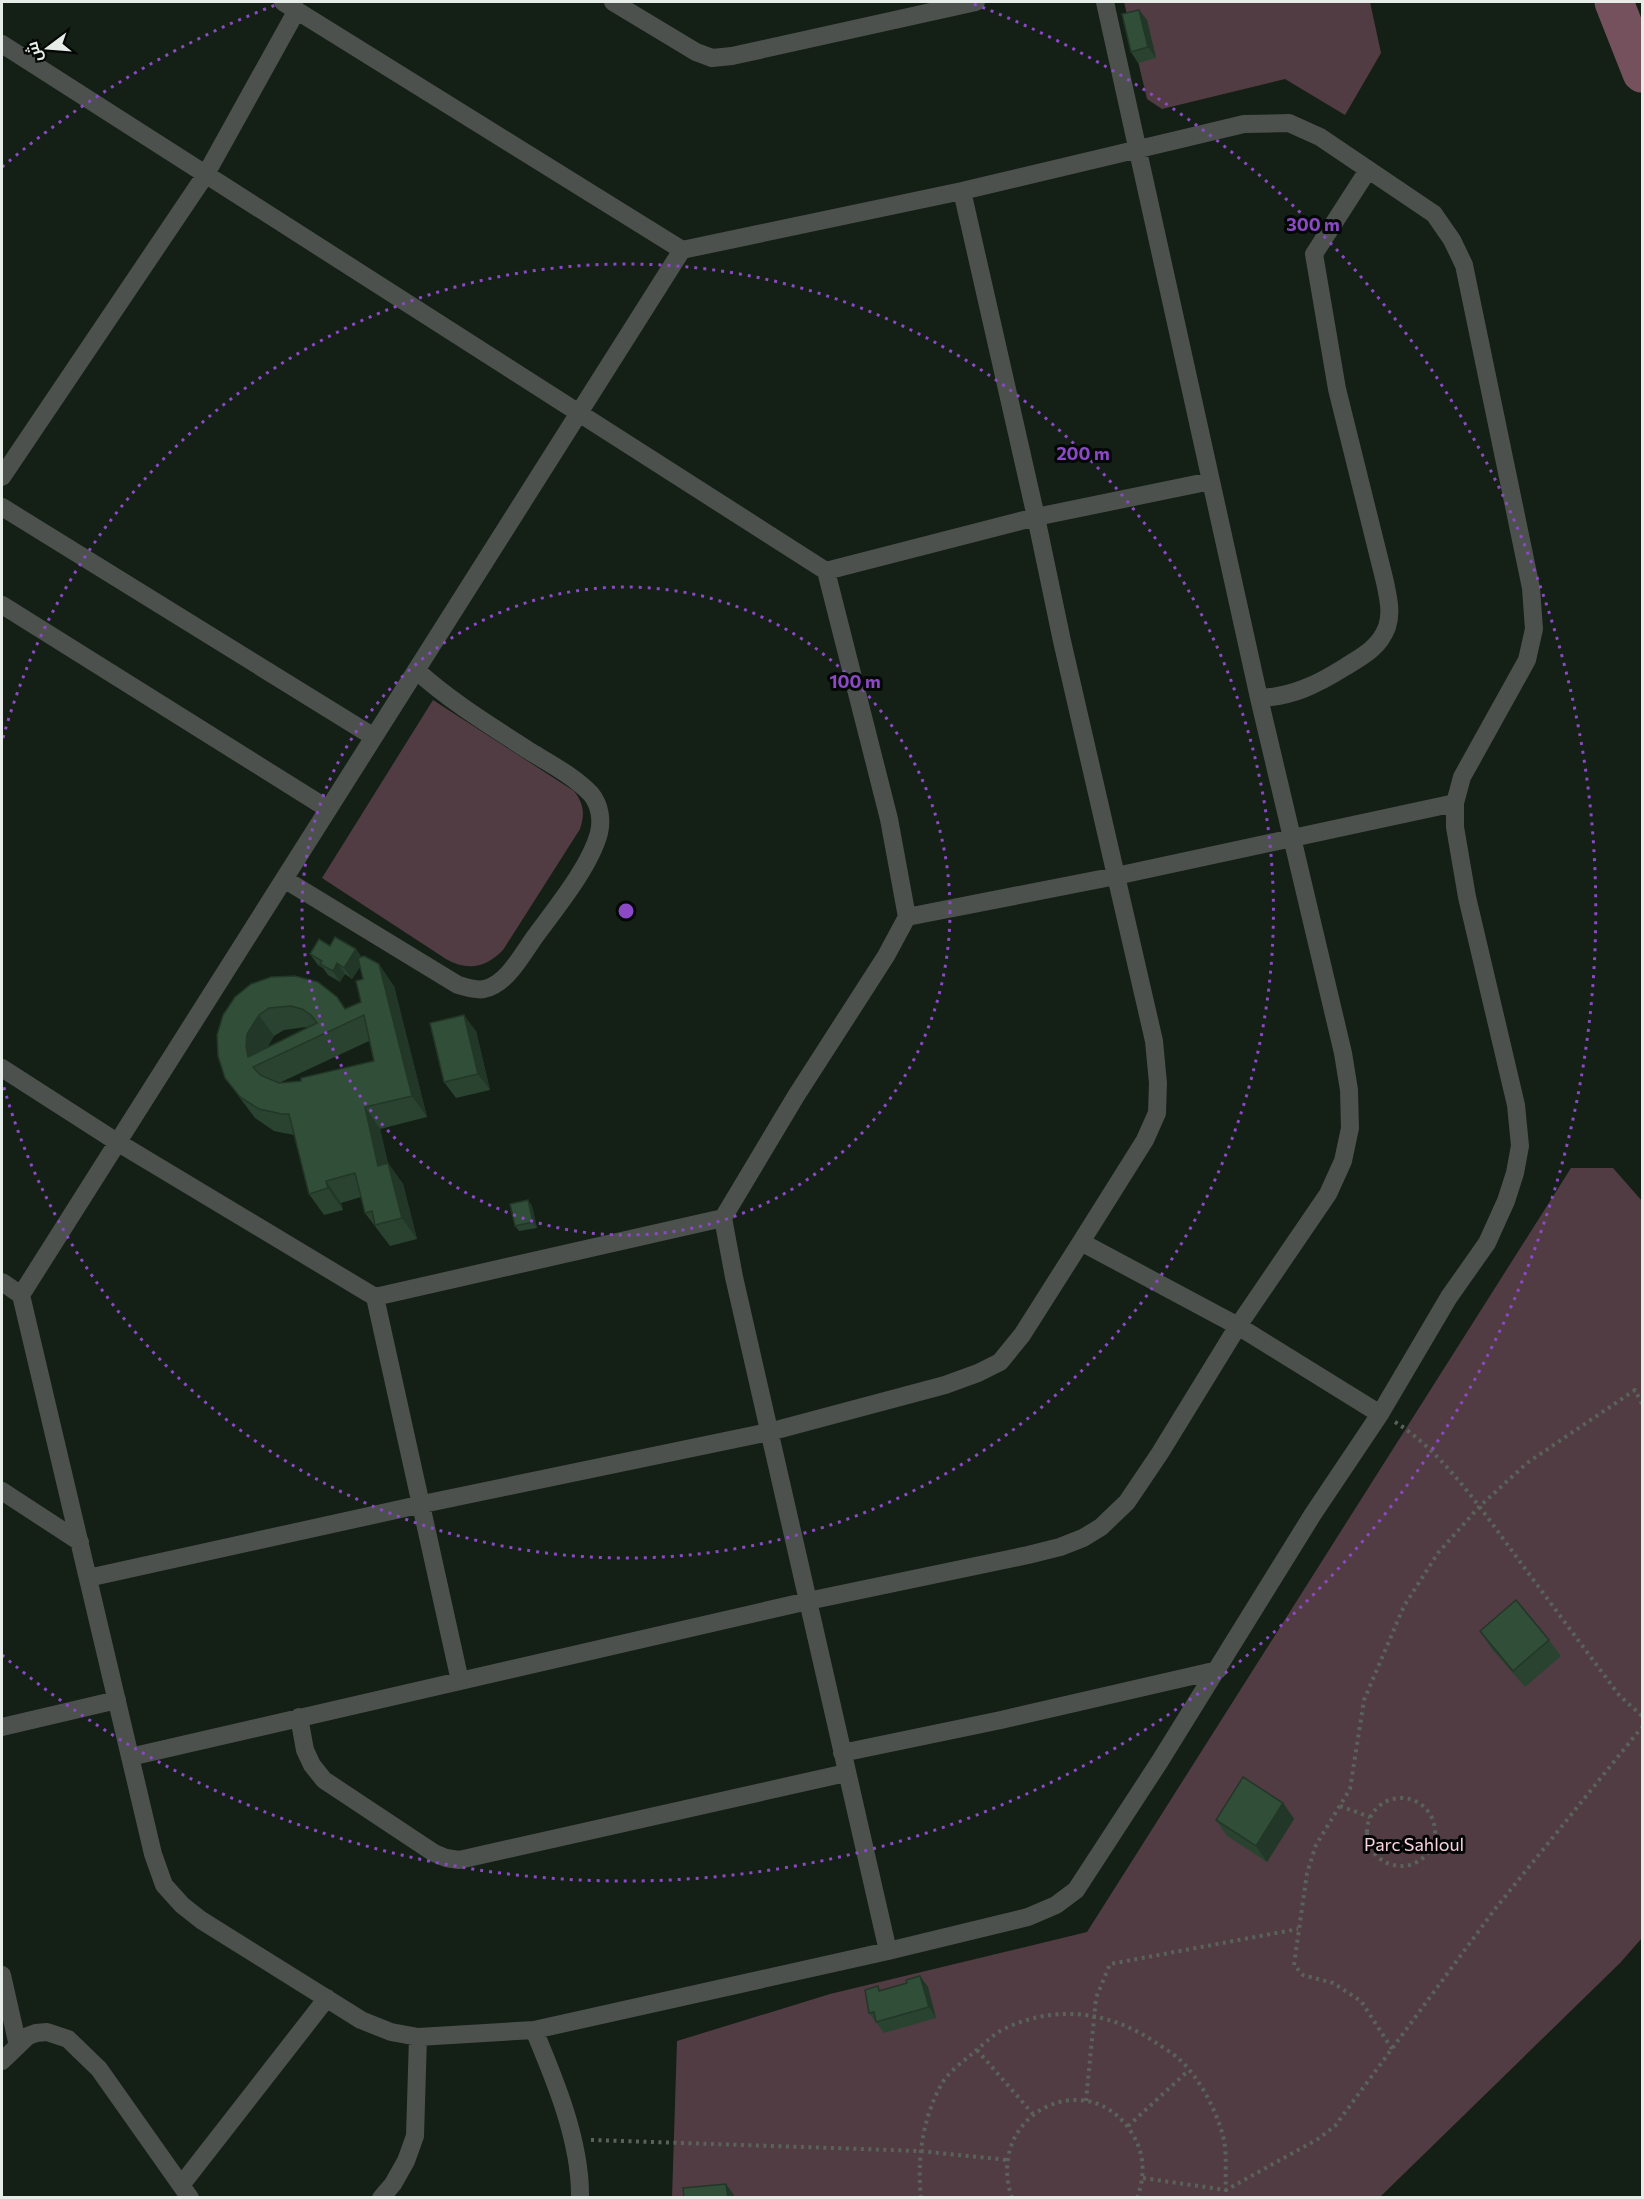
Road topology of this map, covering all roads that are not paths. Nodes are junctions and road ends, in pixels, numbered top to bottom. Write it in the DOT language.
graph roads {
  1 [pos="613,2"];
  2 [pos="963,2"];
  3 [pos="1105,2"];
  4 [pos="290,6"];
  5 [pos="2,44"];
  6 [pos="1139,149"];
  7 [pos="1368,170"];
  8 [pos="206,174"];
  9 [pos="962,191"];
  10 [pos="682,250"];
  11 [pos="579,413"];
  12 [pos="2,477"];
  13 [pos="1212,481"];
  14 [pos="2,507"];
  15 [pos="1036,517"];
  16 [pos="826,571"];
  17 [pos="2,605"];
  18 [pos="416,670"];
  19 [pos="1259,698"];
  20 [pos="374,737"];
  21 [pos="1455,803"];
  22 [pos="328,810"];
  23 [pos="1292,837"];
  24 [pos="1116,876"];
  25 [pos="284,879"];
  26 [pos="907,917"];
  27 [pos="2,1068"];
  28 [pos="117,1142"];
  29 [pos="723,1218"];
  30 [pos="1081,1242"];
  31 [pos="2,1282"];
  32 [pos="21,1295"];
  33 [pos="375,1297"];
  34 [pos="1238,1326"];
  35 [pos="1380,1414"];
  36 [pos="769,1432"];
  37 [pos="2,1491"];
  38 [pos="423,1504"];
  39 [pos="80,1542"];
  40 [pos="88,1578"];
  41 [pos="808,1601"];
  42 [pos="1218,1670"];
  43 [pos="460,1681"];
  44 [pos="117,1700"];
  45 [pos="299,1717"];
  46 [pos="2,1727"];
  47 [pos="842,1753"];
  48 [pos="130,1757"];
  49 [pos="846,1773"];
  50 [pos="888,1951"];
  51 [pos="2,1975"];
  52 [pos="327,1998"];
  53 [pos="534,2030"];
  54 [pos="418,2037"];
  55 [pos="18,2046"];
  56 [pos="2,2061"];
  57 [pos="186,2191"];
  58 [pos="381,2198"];
  59 [pos="580,2198"];
  1 -- 2 [label="street"];
  3 -- 6 [label="street"];
  4 -- 8 [label="street"];
  4 -- 10 [label="street"];
  5 -- 8 [label="street"];
  6 -- 7 [label="street"];
  6 -- 9 [label="street"];
  6 -- 13 [label="street"];
  7 -- 19 [label="street"];
  7 -- 21 [label="street"];
  8 -- 11 [label="street"];
  8 -- 12 [label="street"];
  9 -- 10 [label="street"];
  9 -- 15 [label="street"];
  10 -- 11 [label="street"];
  11 -- 16 [label="street"];
  11 -- 18 [label="street"];
  13 -- 15 [label="street"];
  13 -- 19 [label="street"];
  14 -- 20 [label="street"];
  15 -- 16 [label="street"];
  15 -- 24 [label="street"];
  16 -- 26 [label="street"];
  17 -- 22 [label="street"];
  18 -- 20 [label="street"];
  18 -- 25 [label="street"];
  19 -- 23 [label="street"];
  20 -- 22 [label="street"];
  21 -- 23 [label="street"];
  21 -- 35 [label="street"];
  22 -- 25 [label="street"];
  23 -- 24 [label="street"];
  23 -- 34 [label="street"];
  24 -- 26 [label="street"];
  24 -- 30 [label="street"];
  25 -- 28 [label="street"];
  26 -- 29 [label="street"];
  27 -- 28 [label="street"];
  28 -- 32 [label="street"];
  28 -- 33 [label="street"];
  29 -- 33 [label="street"];
  29 -- 36 [label="street"];
  30 -- 34 [label="street"];
  30 -- 36 [label="street"];
  31 -- 32 [label="street"];
  32 -- 39 [label="street"];
  33 -- 38 [label="street"];
  34 -- 35 [label="street"];
  34 -- 41 [label="street"];
  35 -- 42 [label="street"];
  36 -- 38 [label="street"];
  36 -- 41 [label="street"];
  37 -- 39 [label="street"];
  38 -- 40 [label="street"];
  38 -- 43 [label="street"];
  39 -- 40 [label="street"];
  40 -- 44 [label="street"];
  41 -- 43 [label="street"];
  41 -- 47 [label="street"];
  42 -- 47 [label="street"];
  42 -- 50 [label="street"];
  43 -- 45 [label="street"];
  44 -- 46 [label="street"];
  44 -- 48 [label="street"];
  45 -- 48 [label="street"];
  45 -- 49 [label="street"];
  47 -- 49 [label="street"];
  48 -- 52 [label="street"];
  49 -- 50 [label="street"];
  50 -- 53 [label="street"];
  51 -- 55 [label="street"];
  52 -- 54 [label="street"];
  52 -- 57 [label="street"];
  53 -- 54 [label="street"];
  53 -- 59 [label="street"];
  54 -- 58 [label="street"];
  55 -- 56 [label="street"];
  55 -- 57 [label="street"];
}
